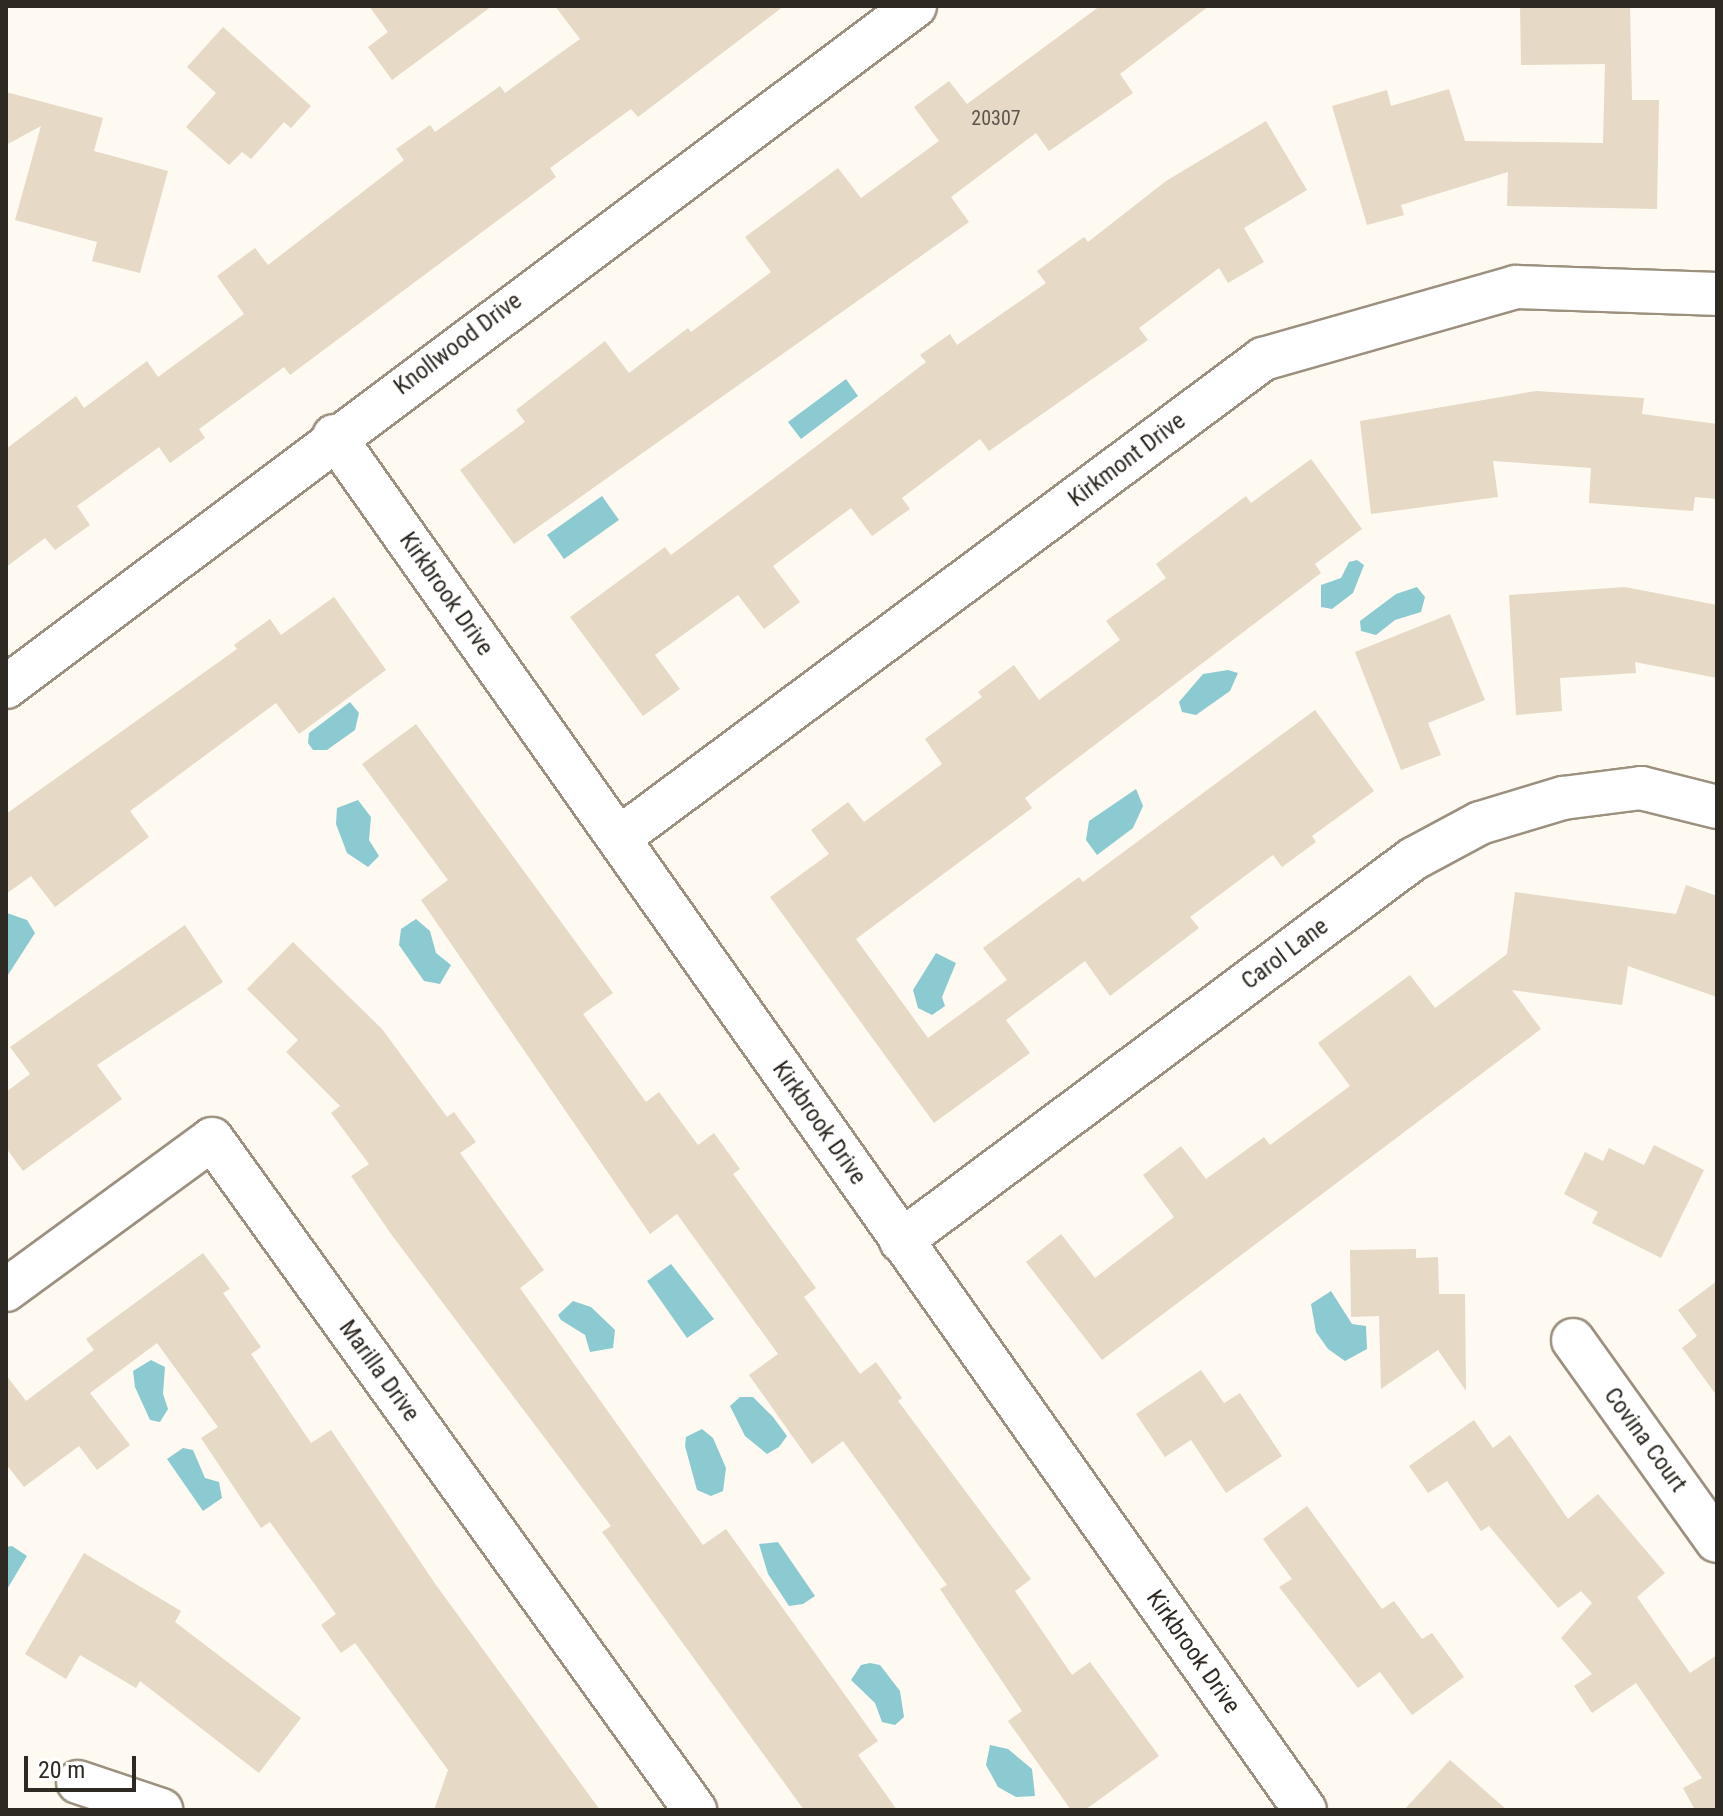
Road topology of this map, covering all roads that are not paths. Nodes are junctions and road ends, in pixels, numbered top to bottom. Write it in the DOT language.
graph roads {
  1 [pos="915,6"];
  2 [pos="1717,294"];
  3 [pos="334,436"];
  4 [pos="6,687"];
  5 [pos="1717,807"];
  6 [pos="619,838"];
  7 [pos="901,1241"];
  8 [pos="6,1290"];
  9 [pos="1573,1340"];
  10 [pos="1717,1541"];
  11 [pos="78,1782"];
  12 [pos="161,1810"];
  13 [pos="695,1810"];
  14 [pos="1305,1810"];
  1 -- 3 [label="street, Knollwood Drive"];
  2 -- 6 [label="street, Kirkmont Drive"];
  3 -- 4 [label="street, Knollwood Drive"];
  3 -- 6 [label="street, Kirkbrook Drive"];
  5 -- 7 [label="street, Carol Lane"];
  6 -- 7 [label="street, Kirkbrook Drive"];
  7 -- 14 [label="street, Kirkbrook Drive"];
  8 -- 13 [label="street, Marilla Drive"];
  9 -- 10 [label="street, Covina Court"];
  11 -- 12 [label="street"];
}
